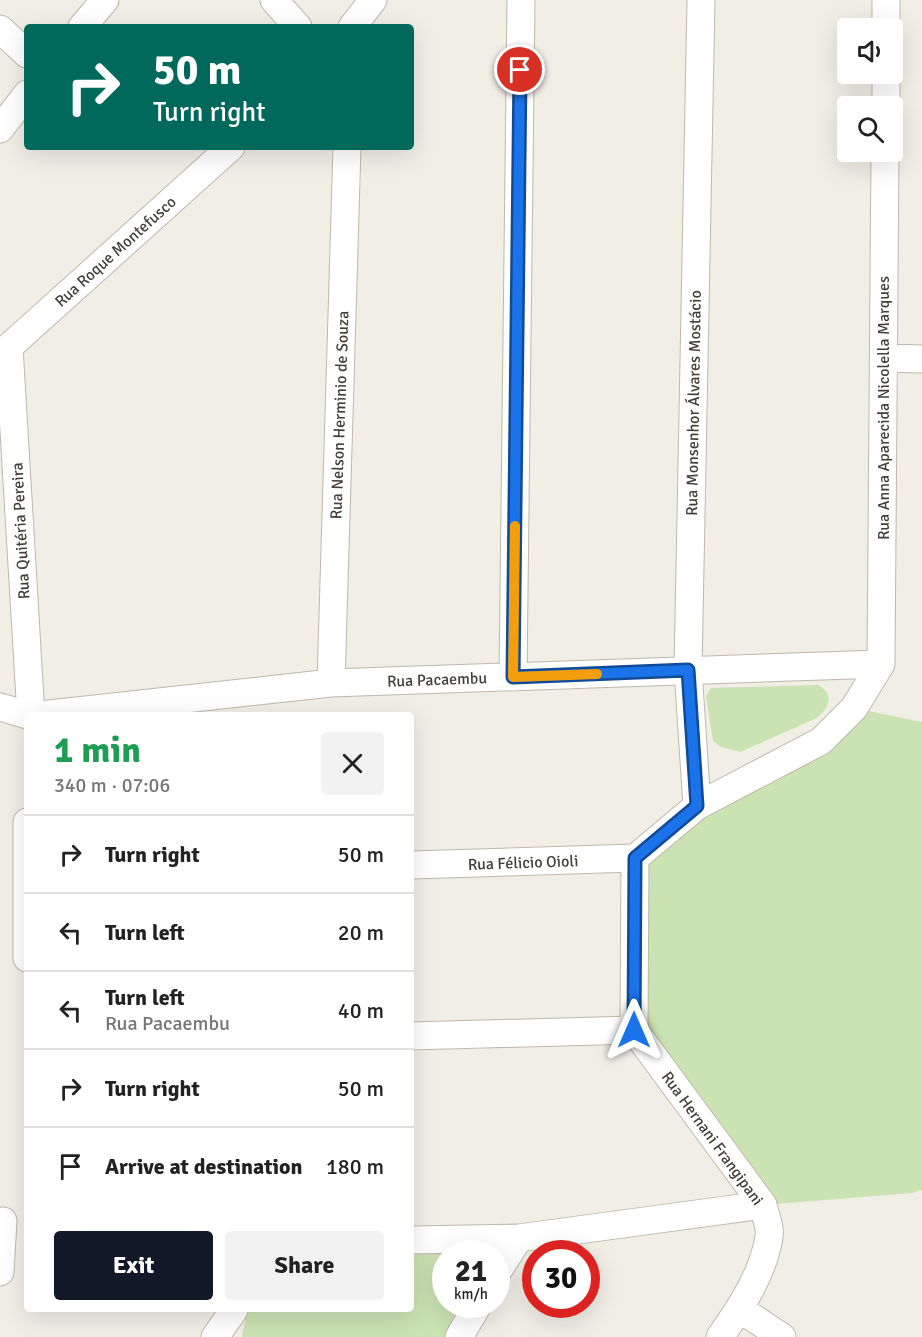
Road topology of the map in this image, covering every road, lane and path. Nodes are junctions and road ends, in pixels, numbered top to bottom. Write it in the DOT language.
graph roads {
  1 [pos="105,0"];
  2 [pos="274,0"];
  3 [pos="373,0"];
  4 [pos="521,0"];
  5 [pos="700,0"];
  6 [pos="886,0"];
  7 [pos="886,18"];
  8 [pos="85,24"];
  9 [pos="295,24"];
  10 [pos="354,24"];
  11 [pos="0,29"];
  12 [pos="24,51"];
  13 [pos="24,98"];
  14 [pos="0,129"];
  15 [pos="228,150"];
  16 [pos="348,150"];
  17 [pos="885,162"];
  18 [pos="4,351"];
  19 [pos="884,358"];
  20 [pos="922,360"];
  21 [pos="881,664"];
  22 [pos="688,670"];
  23 [pos="513,677"];
  24 [pos="331,683"];
  25 [pos="0,707"];
  26 [pos="31,712"];
  27 [pos="67,712"];
  28 [pos="24,714"];
  29 [pos="697,806"];
  30 [pos="635,858"];
  31 [pos="414,865"];
  32 [pos="634,1030"];
  33 [pos="414,1036"];
  34 [pos="763,1205"];
  35 [pos="10,1221"];
  36 [pos="519,1238"];
  37 [pos="414,1240"];
  38 [pos="510,1252"];
  39 [pos="0,1272"];
  40 [pos="740,1309"];
  41 [pos="233,1312"];
  42 [pos="470,1318"];
  43 [pos="215,1337"];
  44 [pos="459,1337"];
  45 [pos="720,1337"];
  46 [pos="782,1337"];
  1 -- 8 [label="street"];
  2 -- 9 [label="street"];
  3 -- 10 [label="street"];
  4 -- 23 [label="street"];
  5 -- 22 [label="street, Rua Monsenhor Álvares Mostácio"];
  6 -- 7 [label="street"];
  11 -- 12 [label="street"];
  13 -- 14 [label="street"];
  15 -- 18 [label="street, Rua Roque Montefusco"];
  16 -- 24 [label="street, Rua Nelson Herminio de Souza"];
  17 -- 19 [label="street, Rua Anna Aparecida Nicolella Marques"];
  18 -- 26 [label="street, Rua Quitéria Pereira"];
  19 -- 20 [label="street"];
  19 -- 21 [label="street, Rua Anna Aparecida Nicolella Marques"];
  21 -- 22 [label="street, Rua Pacaembu"];
  21 -- 29 [label="street"];
  22 -- 23 [label="street, Rua Pacaembu"];
  22 -- 29 [label="street, Rua Monsenhor Álvares Mostácio"];
  23 -- 24 [label="street, Rua Pacaembu"];
  24 -- 27 [label="street, Rua Pacaembu"];
  25 -- 28 [label="street, Rua Pacaembu"];
  29 -- 30 [label="street"];
  30 -- 31 [label="street, Rua Félicio Oioli"];
  30 -- 32 [label="street"];
  32 -- 33 [label="street"];
  32 -- 34 [label="street, Rua Hernani Frangipani"];
  34 -- 36 [label="street"];
  34 -- 40 [label="street, Rua Hernani Frangipani"];
  35 -- 39 [label="street"];
  36 -- 37 [label="street"];
  36 -- 38 [label="street"];
  40 -- 45 [label="street, Rua Hernani Frangipani"];
  40 -- 46 [label="street"];
  41 -- 43 [label="street"];
  42 -- 44 [label="street"];
}
